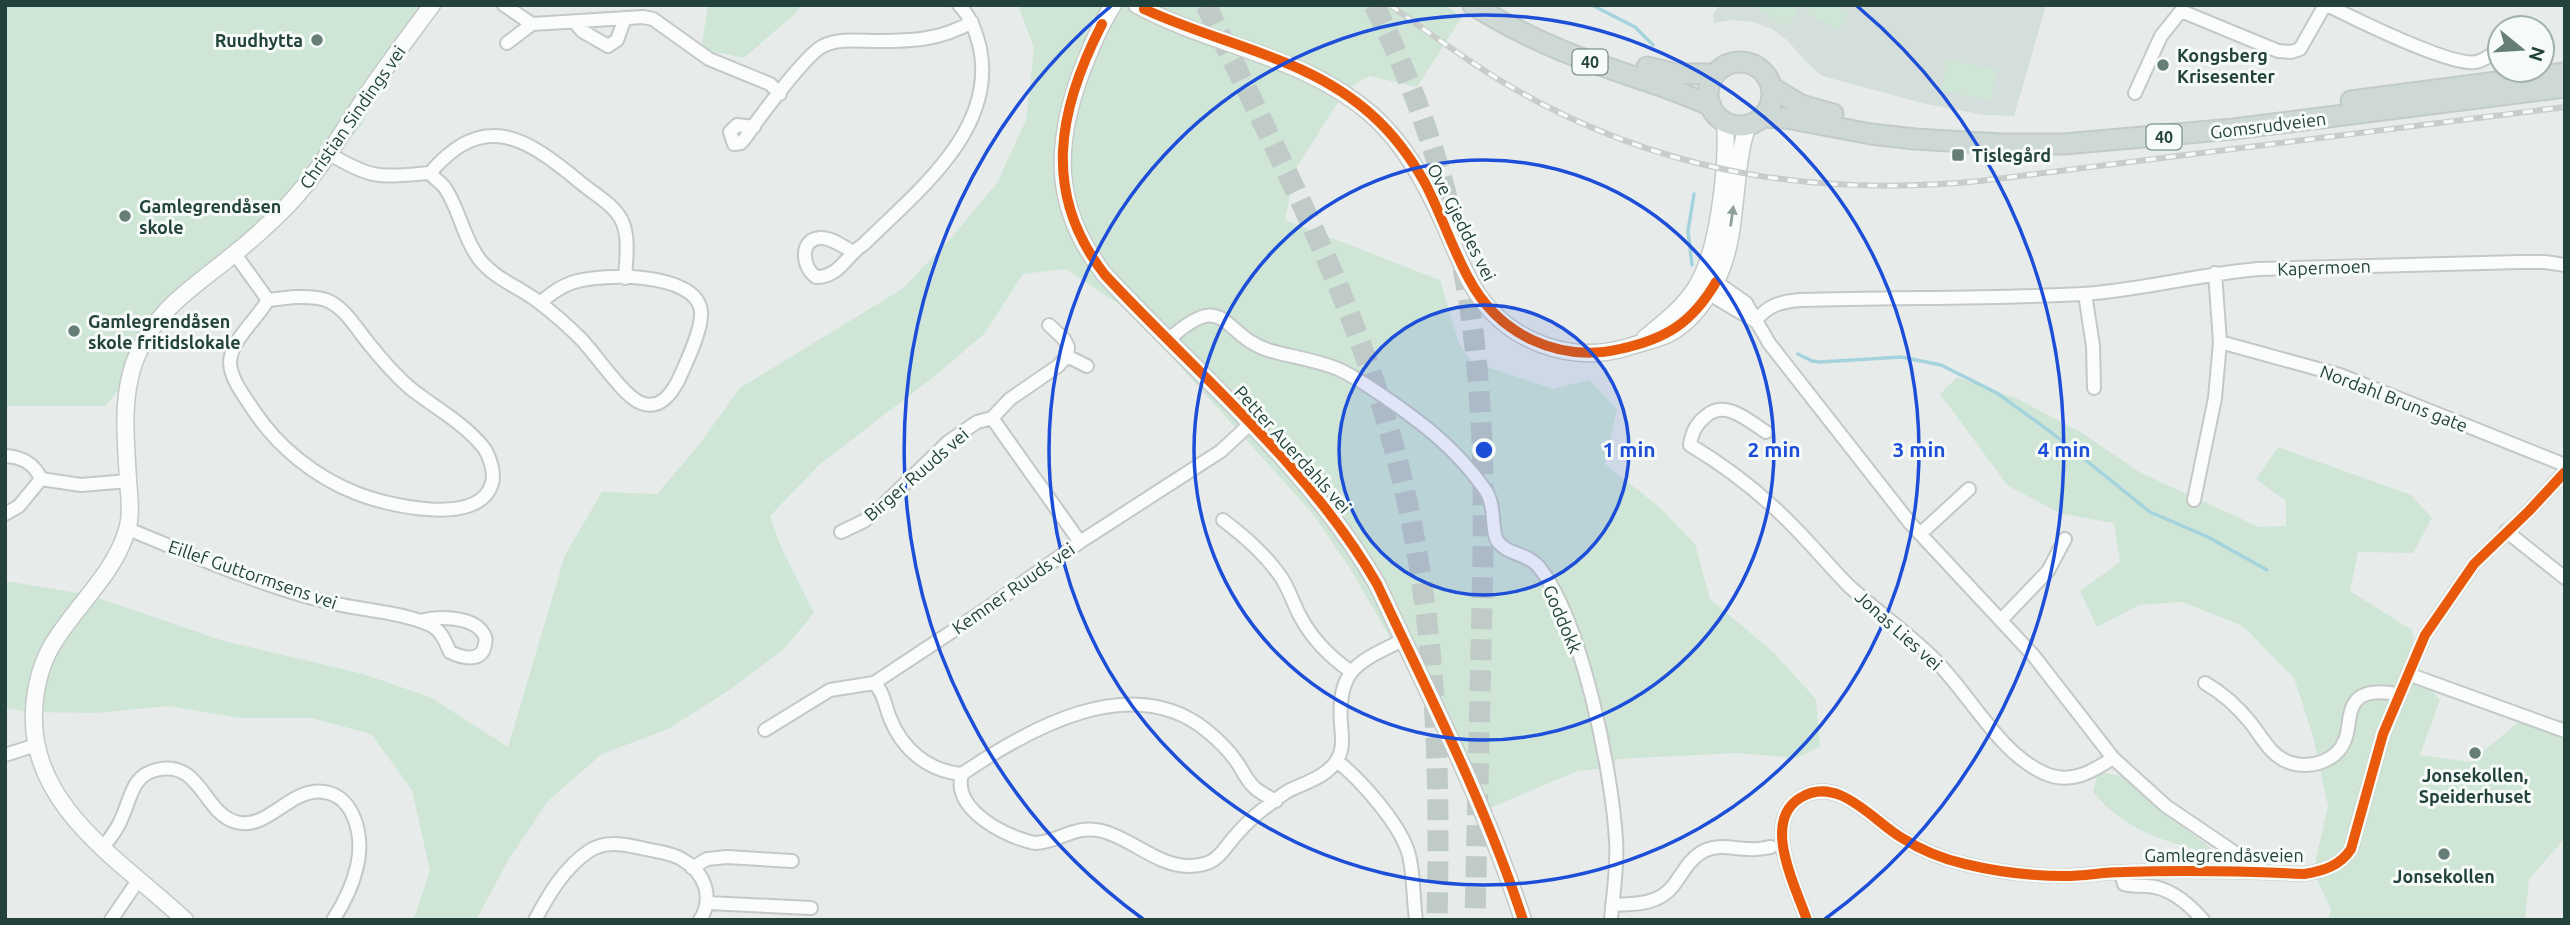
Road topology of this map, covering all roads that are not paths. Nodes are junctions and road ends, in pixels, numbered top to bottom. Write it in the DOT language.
graph roads {
  1 [pos="432,5"];
  2 [pos="504,5"];
  3 [pos="959,5"];
  4 [pos="1112,5"];
  5 [pos="1137,5"];
  6 [pos="1474,5"];
  7 [pos="1498,5"];
  8 [pos="2326,5"];
  9 [pos="625,18"];
  10 [pos="575,22"];
  11 [pos="972,22"];
  12 [pos="532,24"];
  13 [pos="507,43"];
  14 [pos="2486,58"];
  15 [pos="2565,73"];
  16 [pos="1714,74"];
  17 [pos="1771,87"];
  18 [pos="2565,87"];
  19 [pos="2135,93"];
  20 [pos="780,94"];
  21 [pos="1711,106"];
  22 [pos="1755,120"];
  23 [pos="1725,122"];
  24 [pos="754,127"];
  25 [pos="328,153"];
  26 [pos="430,173"];
  27 [pos="852,251"];
  28 [pos="235,254"];
  29 [pos="2565,265"];
  30 [pos="2215,273"];
  31 [pos="625,278"];
  32 [pos="1708,284"];
  33 [pos="2085,294"];
  34 [pos="268,300"];
  35 [pos="540,303"];
  36 [pos="1755,321"];
  37 [pos="1049,325"];
  38 [pos="1168,340"];
  39 [pos="2220,342"];
  40 [pos="1067,356"];
  41 [pos="1087,366"];
  42 [pos="2094,388"];
  43 [pos="992,418"];
  44 [pos="1250,424"];
  45 [pos="1766,432"];
  46 [pos="5,456"];
  47 [pos="2565,465"];
  48 [pos="2565,472"];
  49 [pos="41,479"];
  50 [pos="128,481"];
  51 [pos="1969,489"];
  52 [pos="2194,500"];
  53 [pos="5,513"];
  54 [pos="1223,520"];
  55 [pos="128,529"];
  56 [pos="841,531"];
  57 [pos="2507,531"];
  58 [pos="1920,534"];
  59 [pos="2065,539"];
  60 [pos="1080,542"];
  61 [pos="2565,578"];
  62 [pos="2002,619"];
  63 [pos="420,621"];
  64 [pos="1403,640"];
  65 [pos="1350,671"];
  66 [pos="2408,674"];
  67 [pos="874,683"];
  68 [pos="2205,683"];
  69 [pos="2399,694"];
  70 [pos="765,730"];
  71 [pos="2565,732"];
  72 [pos="36,745"];
  73 [pos="5,755"];
  74 [pos="2113,758"];
  75 [pos="1337,761"];
  76 [pos="962,774"];
  77 [pos="1276,801"];
  78 [pos="103,847"];
  79 [pos="1771,847"];
  80 [pos="792,861"];
  81 [pos="692,868"];
  82 [pos="2122,872"];
  83 [pos="2263,872"];
  84 [pos="139,879"];
  85 [pos="708,903"];
  86 [pos="1612,905"];
  87 [pos="811,908"];
  88 [pos="111,920"];
  89 [pos="186,920"];
  90 [pos="333,920"];
  91 [pos="536,920"];
  92 [pos="699,920"];
  93 [pos="1416,920"];
  94 [pos="1523,920"];
  95 [pos="1611,920"];
  96 [pos="1807,920"];
  97 [pos="2203,920"];
  1 -- 25 [label="street, Christian Sindings vei"];
  2 -- 12 [label="street"];
  3 -- 11 [label="street"];
  4 -- 38 [label="street, Petter Auerdahls vei"];
  5 -- 32 [label="street, Ove Gjeddes vei"];
  6 -- 21 [label="main road, 40"];
  7 -- 16 [label="main road, 40"];
  8 -- 14 [label="street"];
  8 -- 19 [label="street"];
  9 -- 10 [label="street"];
  9 -- 10 [label="street"];
  9 -- 20 [label="street"];
  10 -- 12 [label="street"];
  11 -- 20 [label="street"];
  11 -- 27 [label="street"];
  12 -- 13 [label="street"];
  15 -- 17 [label="main road, Gomsrudveien / 40"];
  16 -- 17 [label="main road, 40"];
  16 -- 21 [label="main road"];
  17 -- 22 [label="main road"];
  18 -- 22 [label="main road, Gomsrudveien / 40"];
  20 -- 24 [label="street"];
  21 -- 23 [label="main road, 40"];
  22 -- 23 [label="main road, 40"];
  32 -- 22 [label="street, Ove Gjeddes vei, one-way"];
  23 -- 32 [label="street, Ove Gjeddes vei"];
  25 -- 26 [label="street"];
  25 -- 28 [label="street, Christian Sindings vei"];
  26 -- 31 [label="street"];
  26 -- 35 [label="street"];
  28 -- 34 [label="street"];
  28 -- 50 [label="street, Christian Sindings vei"];
  29 -- 30 [label="street, Kapermoen"];
  30 -- 33 [label="street, Kapermoen"];
  30 -- 39 [label="street"];
  31 -- 35 [label="street"];
  31 -- 35 [label="street"];
  32 -- 36 [label="street"];
  33 -- 36 [label="street, Kapermoen"];
  33 -- 42 [label="street"];
  34 -- 34 [label="street"];
  36 -- 58 [label="street"];
  37 -- 40 [label="street"];
  38 -- 44 [label="street, Petter Auerdahls vei"];
  38 -- 86 [label="street, Goddokk"];
  39 -- 47 [label="street, Nordahl Bruns gate"];
  39 -- 52 [label="street"];
  40 -- 41 [label="street"];
  40 -- 43 [label="street, Birger Ruuds vei"];
  43 -- 56 [label="street, Birger Ruuds vei"];
  43 -- 60 [label="street"];
  44 -- 60 [label="street, Kemner Ruuds vei"];
  44 -- 64 [label="street, Petter Auerdahls vei"];
  45 -- 74 [label="street, Jonas Lies vei"];
  46 -- 49 [label="street"];
  48 -- 57 [label="street, Gamlegrendåsveien"];
  49 -- 50 [label="street"];
  49 -- 53 [label="street"];
  50 -- 55 [label="street, Christian Sindings vei"];
  51 -- 58 [label="street"];
  54 -- 65 [label="street"];
  55 -- 63 [label="street, Eillef Guttormsens vei"];
  55 -- 72 [label="street, Christian Sindings vei"];
  57 -- 61 [label="street"];
  57 -- 66 [label="street, Gamlegrendåsveien"];
  58 -- 62 [label="street"];
  59 -- 62 [label="street"];
  60 -- 67 [label="street, Kemner Ruuds vei"];
  62 -- 74 [label="street"];
  63 -- 63 [label="street, Eillef Guttormsens vei"];
  64 -- 65 [label="street"];
  64 -- 94 [label="street, Petter Auerdahls vei"];
  65 -- 75 [label="street"];
  66 -- 69 [label="street, Gamlegrendåsveien"];
  66 -- 71 [label="street"];
  67 -- 70 [label="street, Kemner Ruuds vei"];
  67 -- 76 [label="street"];
  68 -- 69 [label="street"];
  69 -- 83 [label="street, Gamlegrendåsveien"];
  72 -- 73 [label="street"];
  72 -- 78 [label="street, Christian Sindings vei"];
  74 -- 83 [label="street"];
  75 -- 77 [label="street"];
  75 -- 93 [label="street"];
  76 -- 77 [label="street"];
  76 -- 77 [label="street"];
  78 -- 84 [label="street, Christian Sindings vei"];
  78 -- 90 [label="street"];
  79 -- 86 [label="street"];
  80 -- 81 [label="street"];
  81 -- 85 [label="street"];
  81 -- 91 [label="street"];
  82 -- 83 [label="street, Gamlegrendåsveien"];
  82 -- 96 [label="street, Gamlegrendåsveien"];
  82 -- 97 [label="street, Gamlegrendåsveien"];
  84 -- 88 [label="street"];
  84 -- 89 [label="street, Christian Sindings vei"];
  85 -- 87 [label="street"];
  85 -- 92 [label="street"];
  86 -- 95 [label="street, Goddokk"];
}
